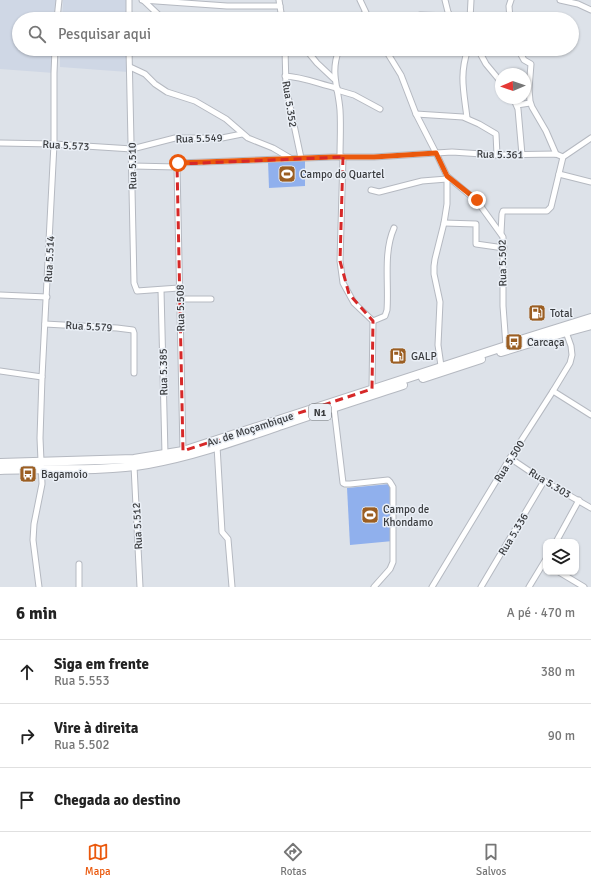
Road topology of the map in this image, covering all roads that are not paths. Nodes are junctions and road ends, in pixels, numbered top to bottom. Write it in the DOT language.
graph roads {
  1 [pos="59,0"];
  2 [pos="129,0"];
  3 [pos="143,0"];
  4 [pos="360,0"];
  5 [pos="445,0"];
  6 [pos="471,0"];
  7 [pos="511,0"];
  8 [pos="560,0"];
  9 [pos="578,2"];
  10 [pos="279,3"];
  11 [pos="591,10"];
  12 [pos="58,12"];
  13 [pos="129,12"];
  14 [pos="156,12"];
  15 [pos="365,12"];
  16 [pos="450,12"];
  17 [pos="470,12"];
  18 [pos="509,12"];
  19 [pos="55,56"];
  20 [pos="130,56"];
  21 [pos="285,56"];
  22 [pos="311,56"];
  23 [pos="336,56"];
  24 [pos="389,56"];
  25 [pos="466,56"];
  26 [pos="482,56"];
  27 [pos="522,56"];
  28 [pos="130,67"];
  29 [pos="531,68"];
  30 [pos="495,75"];
  31 [pos="285,76"];
  32 [pos="334,79"];
  33 [pos="337,89"];
  34 [pos="530,104"];
  35 [pos="517,105"];
  36 [pos="380,109"];
  37 [pos="416,114"];
  38 [pos="467,118"];
  39 [pos="242,134"];
  40 [pos="591,138"];
  41 [pos="0,143"];
  42 [pos="54,144"];
  43 [pos="132,149"];
  44 [pos="436,153"];
  45 [pos="522,154"];
  46 [pos="556,154"];
  47 [pos="498,155"];
  48 [pos="563,156"];
  49 [pos="342,157"];
  50 [pos="291,158"];
  51 [pos="301,158"];
  52 [pos="133,166"];
  53 [pos="177,166"];
  54 [pos="559,174"];
  55 [pos="447,178"];
  56 [pos="591,182"];
  57 [pos="371,190"];
  58 [pos="444,223"];
  59 [pos="394,228"];
  60 [pos="501,233"];
  61 [pos="504,248"];
  62 [pos="179,288"];
  63 [pos="161,290"];
  64 [pos="0,295"];
  65 [pos="47,297"];
  66 [pos="180,299"];
  67 [pos="211,299"];
  68 [pos="591,318"];
  69 [pos="373,321"];
  70 [pos="45,324"];
  71 [pos="589,327"];
  72 [pos="565,332"];
  73 [pos="506,346"];
  74 [pos="441,366"];
  75 [pos="0,371"];
  76 [pos="134,373"];
  77 [pos="42,377"];
  78 [pos="372,389"];
  79 [pos="553,391"];
  80 [pos="334,408"];
  81 [pos="591,415"];
  82 [pos="217,446"];
  83 [pos="183,451"];
  84 [pos="165,454"];
  85 [pos="510,458"];
  86 [pos="0,464"];
  87 [pos="42,466"];
  88 [pos="134,466"];
  89 [pos="67,467"];
  90 [pos="0,470"];
  91 [pos="544,481"];
  92 [pos="579,500"];
  93 [pos="591,508"];
  94 [pos="558,539"];
  95 [pos="79,564"];
  96 [pos="543,565"];
  97 [pos="563,575"];
  98 [pos="39,587"];
  99 [pos="79,587"];
  100 [pos="140,587"];
  101 [pos="232,587"];
  102 [pos="374,587"];
  103 [pos="432,587"];
  104 [pos="481,587"];
  105 [pos="529,587"];
  106 [pos="584,587"];
  1 -- 12 [label="street"];
  2 -- 13 [label="street"];
  3 -- 10 [label="street"];
  3 -- 14 [label="street"];
  4 -- 15 [label="street"];
  5 -- 16 [label="street"];
  6 -- 17 [label="street"];
  7 -- 18 [label="street"];
  8 -- 9 [label="street"];
  9 -- 11 [label="street"];
  19 -- 42 [label="street, Rua 5.514"];
  20 -- 28 [label="street, Rua 5.510"];
  21 -- 31 [label="street, Rua 5.352"];
  22 -- 32 [label="street"];
  23 -- 32 [label="street"];
  24 -- 37 [label="street, Rua 5.502"];
  25 -- 38 [label="street"];
  26 -- 30 [label="street"];
  27 -- 29 [label="street"];
  28 -- 39 [label="street"];
  28 -- 43 [label="street, Rua 5.510"];
  31 -- 33 [label="street"];
  31 -- 51 [label="street, Rua 5.352"];
  32 -- 33 [label="street"];
  33 -- 36 [label="street"];
  33 -- 49 [label="street"];
  34 -- 35 [label="street"];
  34 -- 46 [label="street"];
  35 -- 45 [label="street"];
  37 -- 38 [label="street"];
  37 -- 44 [label="street, Rua 5.502"];
  38 -- 47 [label="street"];
  39 -- 43 [label="street, Rua 5.549"];
  39 -- 50 [label="street"];
  40 -- 48 [label="street"];
  41 -- 42 [label="street, Rua 5.573"];
  42 -- 43 [label="street, Rua 5.573"];
  42 -- 65 [label="street, Rua 5.514"];
  43 -- 52 [label="street, Rua 5.510"];
  44 -- 47 [label="street, Rua 5.361"];
  44 -- 49 [label="street, Rua 5.361"];
  44 -- 55 [label="street, Rua 5.502"];
  45 -- 46 [label="street, Rua 5.361"];
  45 -- 47 [label="street, Rua 5.361"];
  46 -- 48 [label="street, Rua 5.361"];
  48 -- 54 [label="street"];
  49 -- 51 [label="street, Rua 5.361"];
  49 -- 69 [label="street"];
  50 -- 51 [label="street, Rua 5.361"];
  50 -- 53 [label="street, Rua 5.361"];
  52 -- 53 [label="street, Rua 5.361"];
  52 -- 63 [label="street, Rua 5.510"];
  53 -- 62 [label="street, Rua 5.508"];
  54 -- 56 [label="street"];
  54 -- 60 [label="street"];
  55 -- 57 [label="street"];
  55 -- 58 [label="street"];
  55 -- 60 [label="street, Rua 5.502"];
  58 -- 61 [label="street"];
  58 -- 74 [label="street"];
  59 -- 69 [label="street"];
  60 -- 61 [label="street, Rua 5.502"];
  61 -- 73 [label="street, Rua 5.502"];
  62 -- 63 [label="street"];
  62 -- 66 [label="street, Rua 5.508"];
  63 -- 84 [label="street, Rua 5.385"];
  64 -- 65 [label="street"];
  65 -- 70 [label="street, Rua 5.514"];
  66 -- 67 [label="street"];
  66 -- 83 [label="street, Rua 5.508"];
  68 -- 73 [label="highway, Av. de Moçambique / N1"];
  69 -- 78 [label="street"];
  70 -- 76 [label="street, Rua 5.579"];
  70 -- 77 [label="street, Rua 5.514"];
  71 -- 72 [label="highway, N1"];
  72 -- 79 [label="street, Rua 5.500"];
  72 -- 80 [label="highway, Av. de Moçambique / N1"];
  73 -- 74 [label="highway, Av. de Moçambique / N1"];
  74 -- 78 [label="highway, Av. de Moçambique / N1"];
  75 -- 77 [label="street"];
  77 -- 87 [label="street, Rua 5.514"];
  78 -- 83 [label="highway, Av. de Moçambique / N1"];
  79 -- 81 [label="street"];
  79 -- 85 [label="street, Rua 5.500"];
  80 -- 82 [label="highway, Av. de Moçambique / N1"];
  80 -- 102 [label="street"];
  82 -- 88 [label="highway, Av. de Moçambique / N1"];
  82 -- 101 [label="street"];
  83 -- 84 [label="highway, Av. de Moçambique / N1"];
  84 -- 89 [label="highway, Av. de Moçambique / N1"];
  85 -- 91 [label="street, Rua 5.303"];
  85 -- 103 [label="street, Rua 5.500"];
  86 -- 87 [label="highway, Av. de Moçambique"];
  87 -- 89 [label="highway, Av. de Moçambique"];
  87 -- 90 [label="highway, Av. de Moçambique"];
  87 -- 98 [label="street, Rua 5.514"];
  88 -- 89 [label="highway, Av. de Moçambique / N1"];
  88 -- 100 [label="street, Rua 5.512"];
  91 -- 92 [label="street, Rua 5.303"];
  91 -- 104 [label="street, Rua 5.336"];
  92 -- 93 [label="street, Rua 5.303"];
  92 -- 94 [label="street"];
  95 -- 99 [label="street"];
  96 -- 105 [label="street"];
  97 -- 106 [label="street"];
}
